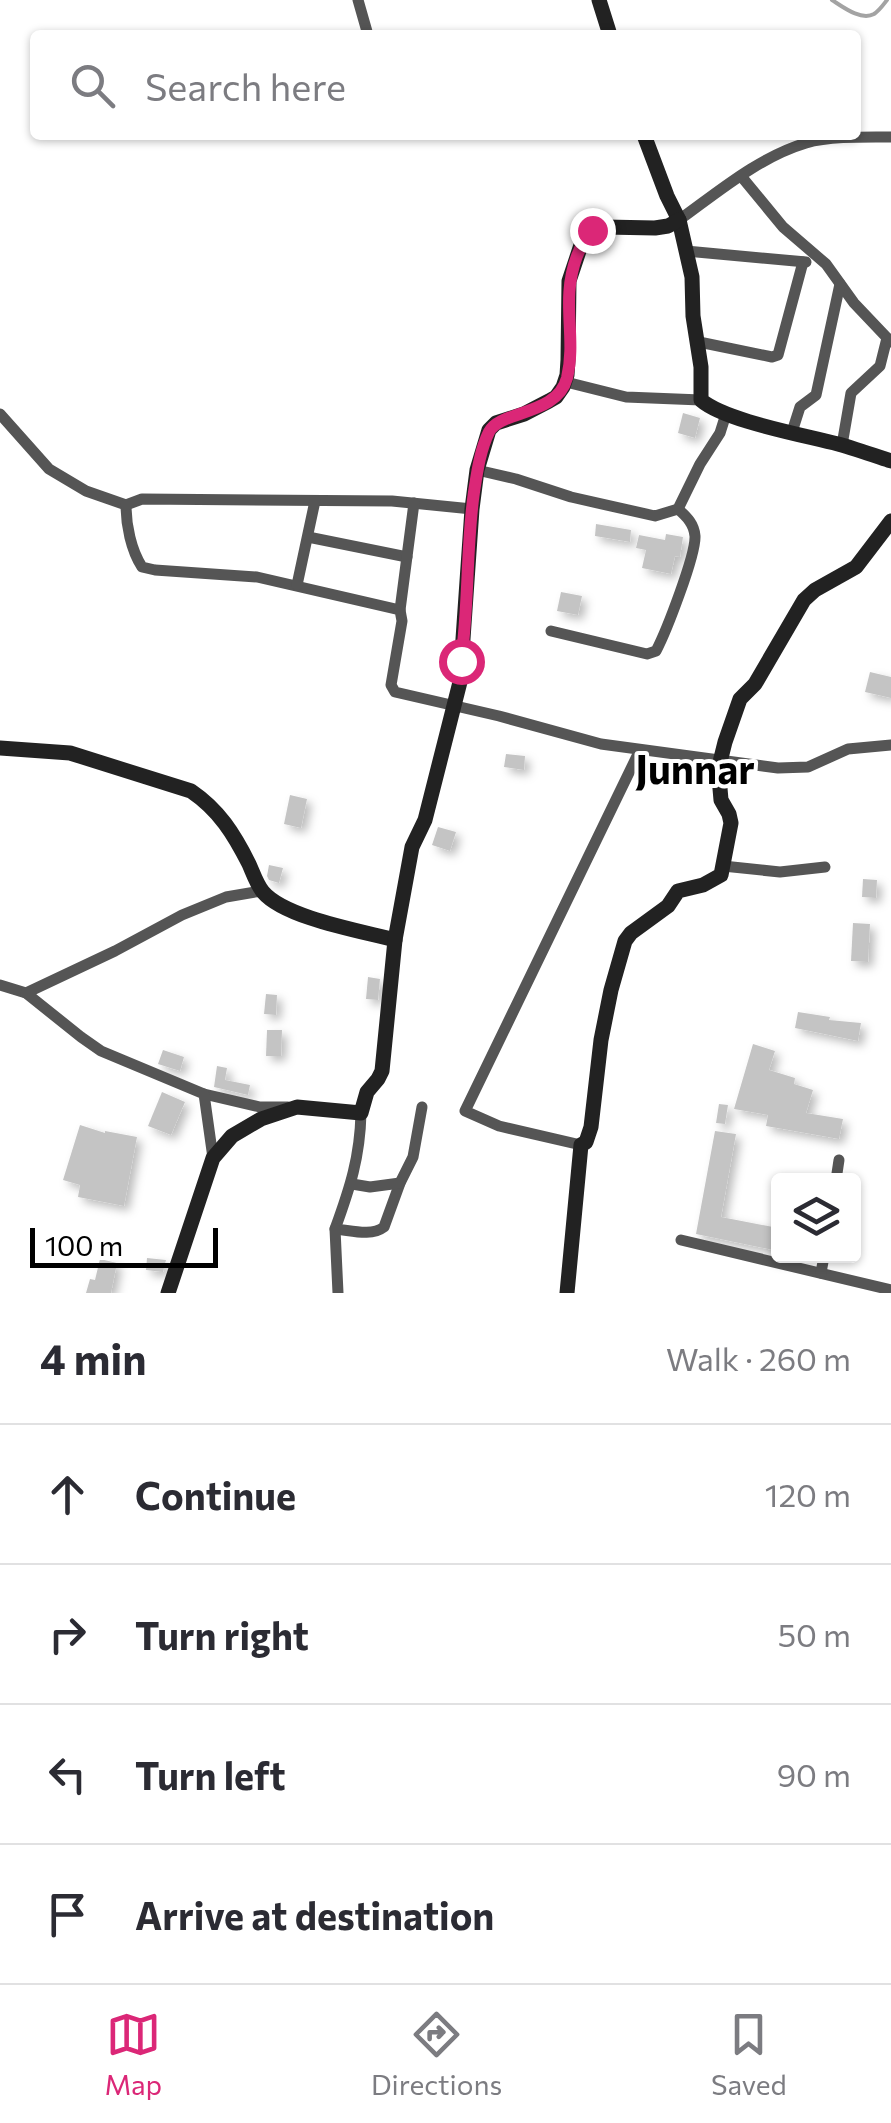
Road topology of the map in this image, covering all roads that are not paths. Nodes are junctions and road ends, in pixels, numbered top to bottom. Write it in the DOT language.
graph roads {
  1 [pos="358,0"];
  2 [pos="599,0"];
  3 [pos="367,30"];
  4 [pos="608,30"];
  5 [pos="891,137"];
  6 [pos="861,139"];
  7 [pos="646,140"];
  8 [pos="841,140"];
  9 [pos="741,176"];
  10 [pos="680,220"];
  11 [pos="686,251"];
  12 [pos="803,262"];
  13 [pos="826,264"];
  14 [pos="840,284"];
  15 [pos="889,340"];
  16 [pos="699,342"];
  17 [pos="566,382"];
  18 [pos="701,400"];
  19 [pos="0,414"];
  20 [pos="726,414"];
  21 [pos="792,432"];
  22 [pos="842,445"];
  23 [pos="891,461"];
  24 [pos="477,470"];
  25 [pos="315,501"];
  26 [pos="414,503"];
  27 [pos="126,505"];
  28 [pos="472,509"];
  29 [pos="678,509"];
  30 [pos="891,521"];
  31 [pos="308,537"];
  32 [pos="407,557"];
  33 [pos="297,586"];
  34 [pos="400,610"];
  35 [pos="550,631"];
  36 [pos="454,706"];
  37 [pos="891,745"];
  38 [pos="0,748"];
  39 [pos="640,750"];
  40 [pos="720,762"];
  41 [pos="724,866"];
  42 [pos="825,866"];
  43 [pos="262,891"];
  44 [pos="395,940"];
  45 [pos="0,984"];
  46 [pos="26,993"];
  47 [pos="204,1094"];
  48 [pos="422,1107"];
  49 [pos="298,1108"];
  50 [pos="361,1114"];
  51 [pos="581,1146"];
  52 [pos="212,1158"];
  53 [pos="839,1160"];
  54 [pos="837,1173"];
  55 [pos="352,1184"];
  56 [pos="400,1184"];
  57 [pos="335,1229"];
  58 [pos="681,1240"];
  59 [pos="823,1263"];
  60 [pos="821,1273"];
  61 [pos="891,1290"];
  62 [pos="168,1293"];
  63 [pos="338,1293"];
  64 [pos="568,1293"];
  1 -- 3 [label="street"];
  2 -- 4 [label="street"];
  5 -- 6 [label="street"];
  7 -- 10 [label="street"];
  8 -- 9 [label="street"];
  9 -- 10 [label="street"];
  9 -- 13 [label="street"];
  10 -- 11 [label="street"];
  10 -- 17 [label="street"];
  11 -- 12 [label="street"];
  11 -- 16 [label="street"];
  12 -- 13 [label="street"];
  12 -- 16 [label="street"];
  13 -- 14 [label="street"];
  14 -- 15 [label="street"];
  14 -- 21 [label="street"];
  15 -- 22 [label="street"];
  16 -- 18 [label="street"];
  17 -- 18 [label="street"];
  17 -- 24 [label="street"];
  18 -- 20 [label="street"];
  19 -- 27 [label="street"];
  20 -- 21 [label="street"];
  20 -- 29 [label="street"];
  21 -- 22 [label="street"];
  22 -- 23 [label="street"];
  24 -- 28 [label="street"];
  24 -- 29 [label="street"];
  25 -- 26 [label="street"];
  25 -- 27 [label="street"];
  25 -- 31 [label="street"];
  26 -- 28 [label="street"];
  26 -- 32 [label="street"];
  27 -- 33 [label="street"];
  28 -- 36 [label="street"];
  29 -- 35 [label="street"];
  30 -- 40 [label="street"];
  31 -- 32 [label="street"];
  31 -- 33 [label="street"];
  32 -- 34 [label="street"];
  33 -- 34 [label="street"];
  34 -- 36 [label="street"];
  36 -- 39 [label="street"];
  36 -- 44 [label="street"];
  37 -- 40 [label="street"];
  38 -- 43 [label="street"];
  39 -- 40 [label="street"];
  39 -- 51 [label="street"];
  40 -- 41 [label="street"];
  41 -- 42 [label="street"];
  41 -- 51 [label="street"];
  43 -- 44 [label="street"];
  43 -- 46 [label="street"];
  44 -- 50 [label="street"];
  45 -- 46 [label="street"];
  46 -- 47 [label="street"];
  47 -- 49 [label="street"];
  47 -- 52 [label="street"];
  48 -- 56 [label="street"];
  49 -- 50 [label="street"];
  49 -- 52 [label="street"];
  50 -- 55 [label="street"];
  51 -- 64 [label="street"];
  52 -- 62 [label="street"];
  53 -- 54 [label="street"];
  55 -- 56 [label="street"];
  55 -- 57 [label="street"];
  56 -- 57 [label="street"];
  57 -- 63 [label="street"];
  58 -- 60 [label="street"];
  59 -- 60 [label="street"];
  60 -- 61 [label="street"];
}
